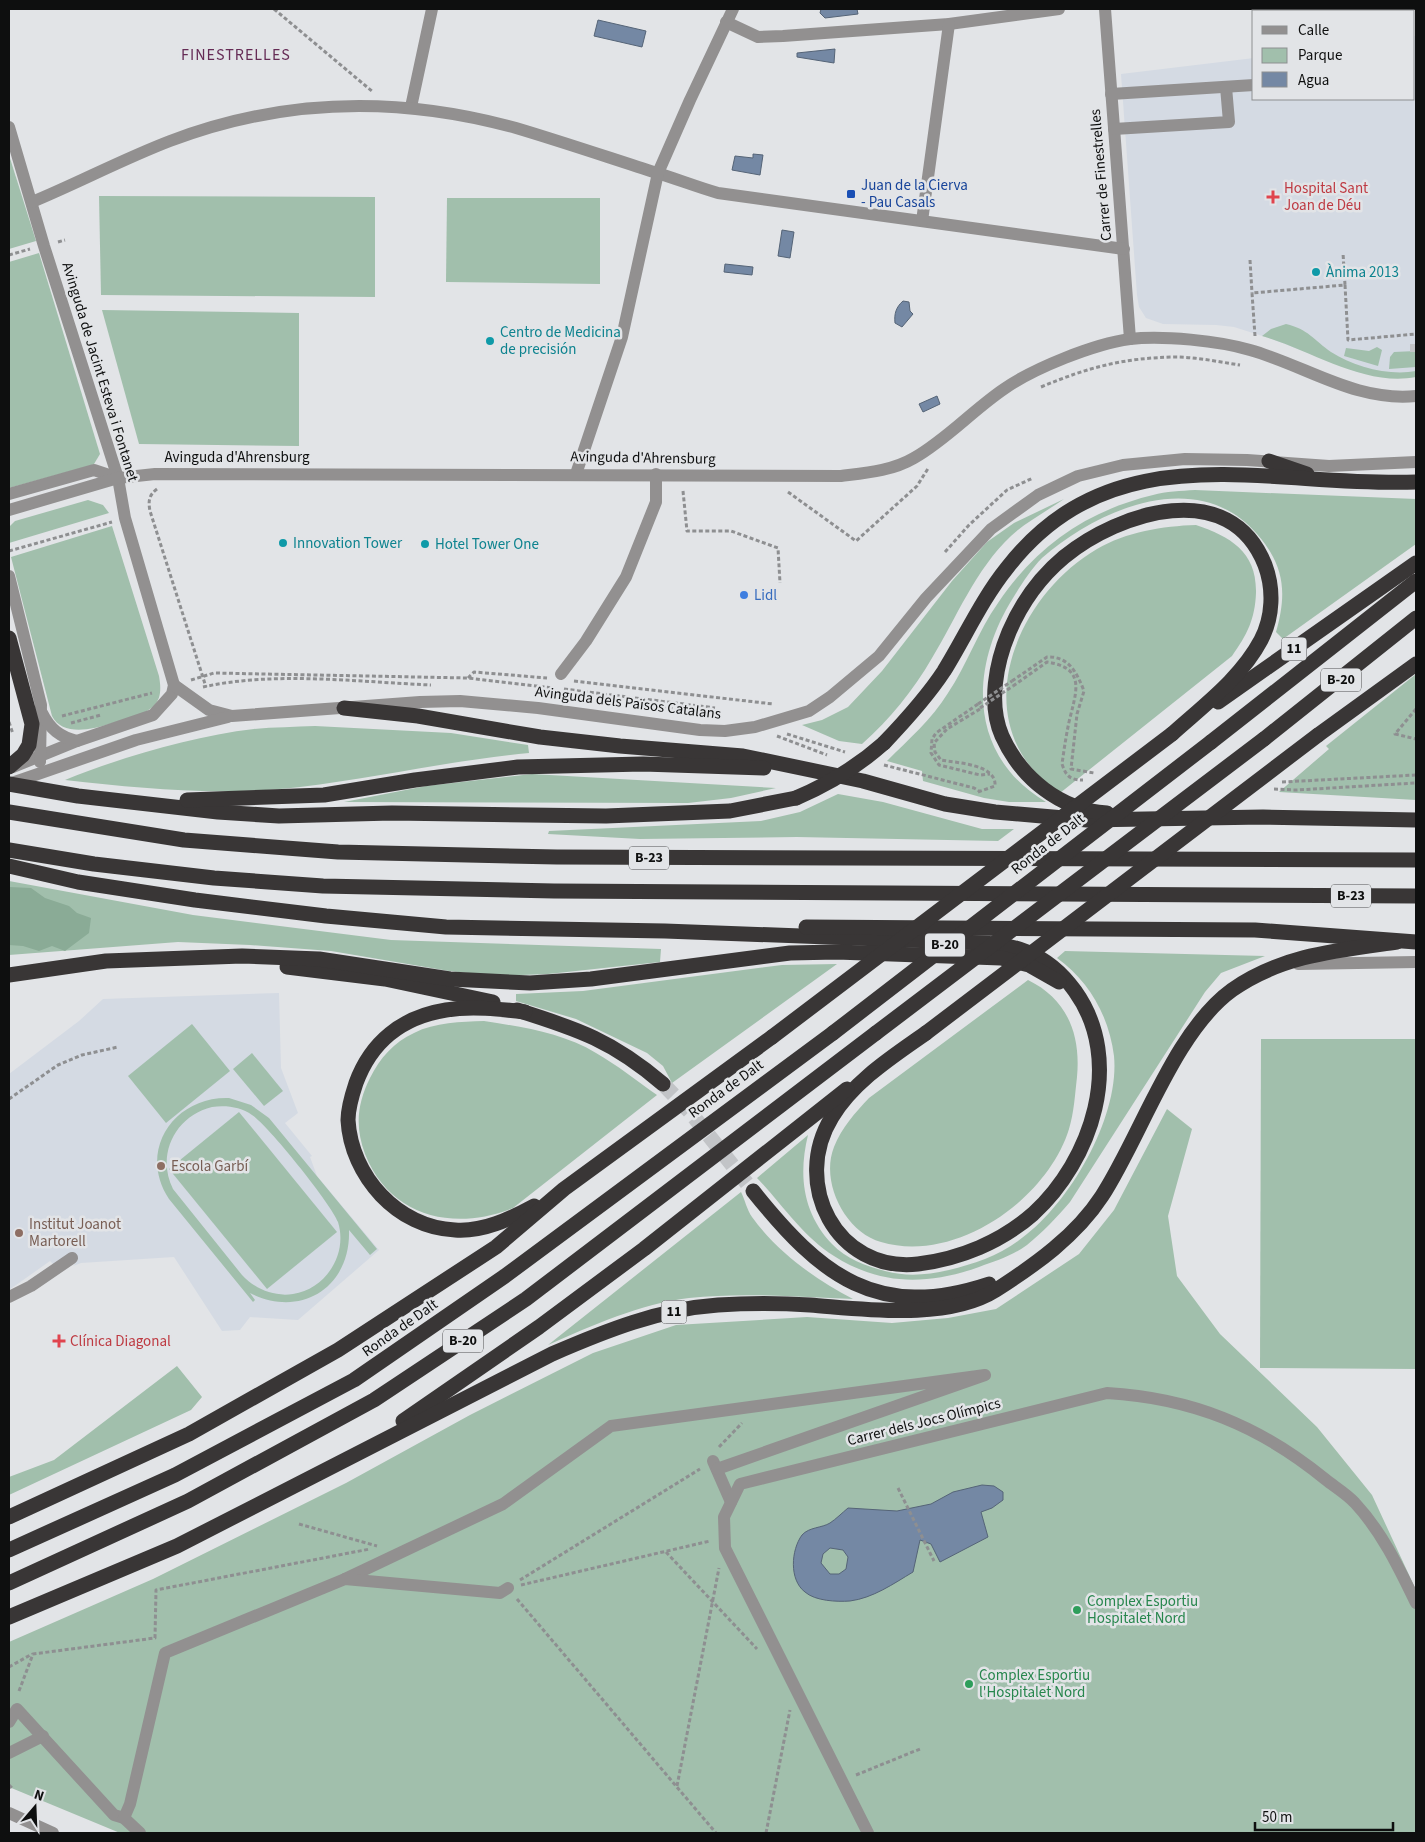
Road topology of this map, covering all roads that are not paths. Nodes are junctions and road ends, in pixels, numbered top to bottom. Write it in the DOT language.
graph roads {
  1 [pos="432,9"];
  2 [pos="733,9"];
  3 [pos="1059,9"];
  4 [pos="1105,9"];
  5 [pos="726,22"];
  6 [pos="949,24"];
  7 [pos="1252,85"];
  8 [pos="1226,87"];
  9 [pos="1111,94"];
  10 [pos="411,107"];
  11 [pos="9,127"];
  12 [pos="1114,129"];
  13 [pos="658,173"];
  14 [pos="32,202"];
  15 [pos="922,221"];
  16 [pos="1124,249"];
  17 [pos="1130,339"];
  18 [pos="1416,396"];
  19 [pos="107,443"];
  20 [pos="1269,461"];
  21 [pos="1416,462"];
  22 [pos="94,470"];
  23 [pos="576,474"];
  24 [pos="656,474"];
  25 [pos="118,478"];
  26 [pos="1330,481"];
  27 [pos="1416,482"];
  28 [pos="9,494"];
  29 [pos="9,510"];
  30 [pos="1416,563"];
  31 [pos="9,576"];
  32 [pos="1416,581"];
  33 [pos="1416,618"];
  34 [pos="9,638"];
  35 [pos="1416,654"];
  36 [pos="1416,664"];
  37 [pos="561,678"];
  38 [pos="174,685"];
  39 [pos="1371,695"];
  40 [pos="344,708"];
  41 [pos="42,713"];
  42 [pos="232,716"];
  43 [pos="1172,734"];
  44 [pos="77,741"];
  45 [pos="41,755"];
  46 [pos="9,768"];
  47 [pos="813,769"];
  48 [pos="34,783"];
  49 [pos="9,784"];
  50 [pos="125,801"];
  51 [pos="9,812"];
  52 [pos="1193,819"];
  53 [pos="1416,820"];
  54 [pos="9,850"];
  55 [pos="1416,860"];
  56 [pos="9,866"];
  57 [pos="1416,896"];
  58 [pos="664,931"];
  59 [pos="1397,942"];
  60 [pos="1416,942"];
  61 [pos="168,957"];
  62 [pos="1416,962"];
  63 [pos="1281,966"];
  64 [pos="9,976"];
  65 [pos="1075,992"];
  66 [pos="525,1012"];
  67 [pos="883,1063"];
  68 [pos="663,1084"];
  69 [pos="564,1188"];
  70 [pos="753,1191"];
  71 [pos="72,1258"];
  72 [pos="1017,1274"];
  73 [pos="9,1297"];
  74 [pos="354,1454"];
  75 [pos="731,1502"];
  76 [pos="9,1517"];
  77 [pos="9,1550"];
  78 [pos="345,1579"];
  79 [pos="9,1583"];
  80 [pos="508,1588"];
  81 [pos="1416,1603"];
  82 [pos="9,1617"];
  83 [pos="9,1722"];
  84 [pos="43,1736"];
  85 [pos="9,1753"];
  86 [pos="9,1814"];
  87 [pos="124,1818"];
  88 [pos="53,1833"];
  89 [pos="140,1833"];
  90 [pos="868,1833"];
  1 -- 10 [label="street"];
  2 -- 5 [label="street"];
  3 -- 6 [label="street"];
  4 -- 9 [label="street, Carrer de Finestrelles"];
  5 -- 6 [label="street"];
  5 -- 13 [label="street"];
  6 -- 15 [label="street"];
  7 -- 8 [label="street"];
  8 -- 9 [label="street"];
  8 -- 12 [label="street"];
  9 -- 12 [label="street, Carrer de Finestrelles"];
  10 -- 13 [label="street"];
  10 -- 14 [label="street"];
  11 -- 14 [label="street, Avinguda de Jacint Esteva i Fontanet"];
  12 -- 16 [label="street, Carrer de Finestrelles"];
  13 -- 15 [label="street"];
  13 -- 23 [label="street"];
  14 -- 19 [label="street, Avinguda de Jacint Esteva i Fontanet"];
  15 -- 16 [label="street"];
  16 -- 17 [label="street, Carrer de Finestrelles"];
  17 -- 18 [label="street, Avinguda d'Ahrensburg"];
  17 -- 24 [label="street, Avinguda d'Ahrensburg"];
  19 -- 22 [label="street"];
  19 -- 25 [label="street, Avinguda de Jacint Esteva i Fontanet"];
  20 -- 21 [label="street, Avinguda dels Països Catalans"];
  20 -- 26 [label="highway"];
  20 -- 40 [label="street, Avinguda dels Països Catalans"];
  22 -- 25 [label="street, Avinguda d'Ahrensburg"];
  22 -- 28 [label="street"];
  23 -- 24 [label="street, Avinguda d'Ahrensburg"];
  23 -- 25 [label="street, Avinguda d'Ahrensburg"];
  24 -- 37 [label="street"];
  25 -- 29 [label="street, Avinguda d'Ahrensburg"];
  25 -- 38 [label="street, Avinguda de Jacint Esteva i Fontanet"];
  26 -- 27 [label="highway"];
  26 -- 50 [label="highway, bridge"];
  30 -- 43 [label="highway, 11"];
  31 -- 41 [label="street"];
  32 -- 77 [label="highway, Ronda de Dalt / B-20, bridge"];
  33 -- 79 [label="highway, B-20, bridge"];
  34 -- 46 [label="highway"];
  35 -- 39 [label="highway"];
  36 -- 39 [label="highway"];
  38 -- 42 [label="street, Avinguda dels Països Catalans"];
  38 -- 44 [label="street"];
  39 -- 67 [label="highway, bridge"];
  40 -- 42 [label="street, Avinguda dels Països Catalans"];
  40 -- 47 [label="highway"];
  41 -- 44 [label="street"];
  41 -- 45 [label="street"];
  42 -- 48 [label="street"];
  43 -- 52 [label="highway"];
  43 -- 69 [label="highway, bridge"];
  44 -- 45 [label="street"];
  45 -- 46 [label="street"];
  45 -- 48 [label="street"];
  47 -- 50 [label="highway"];
  47 -- 52 [label="highway"];
  48 -- 49 [label="highway"];
  48 -- 50 [label="highway"];
  51 -- 55 [label="highway, B-23"];
  52 -- 53 [label="highway"];
  54 -- 57 [label="highway, B-23"];
  56 -- 58 [label="highway"];
  58 -- 59 [label="highway"];
  58 -- 65 [label="highway"];
  59 -- 60 [label="highway"];
  59 -- 63 [label="highway"];
  61 -- 64 [label="highway"];
  61 -- 65 [label="highway"];
  61 -- 66 [label="highway"];
  62 -- 63 [label="street"];
  63 -- 72 [label="highway"];
  65 -- 67 [label="highway"];
  66 -- 68 [label="highway"];
  66 -- 69 [label="highway"];
  67 -- 74 [label="highway"];
  69 -- 76 [label="highway"];
  70 -- 72 [label="highway"];
  71 -- 73 [label="street"];
  72 -- 74 [label="highway, 11"];
  74 -- 82 [label="highway"];
  75 -- 78 [label="street"];
  75 -- 81 [label="street, Carrer dels Jocs Olímpics"];
  75 -- 90 [label="street, Carrer dels Jocs Olímpics"];
  78 -- 80 [label="street"];
  78 -- 87 [label="street"];
  83 -- 84 [label="street"];
  84 -- 85 [label="street"];
  84 -- 87 [label="street"];
  86 -- 88 [label="street"];
  87 -- 89 [label="street"];
}
